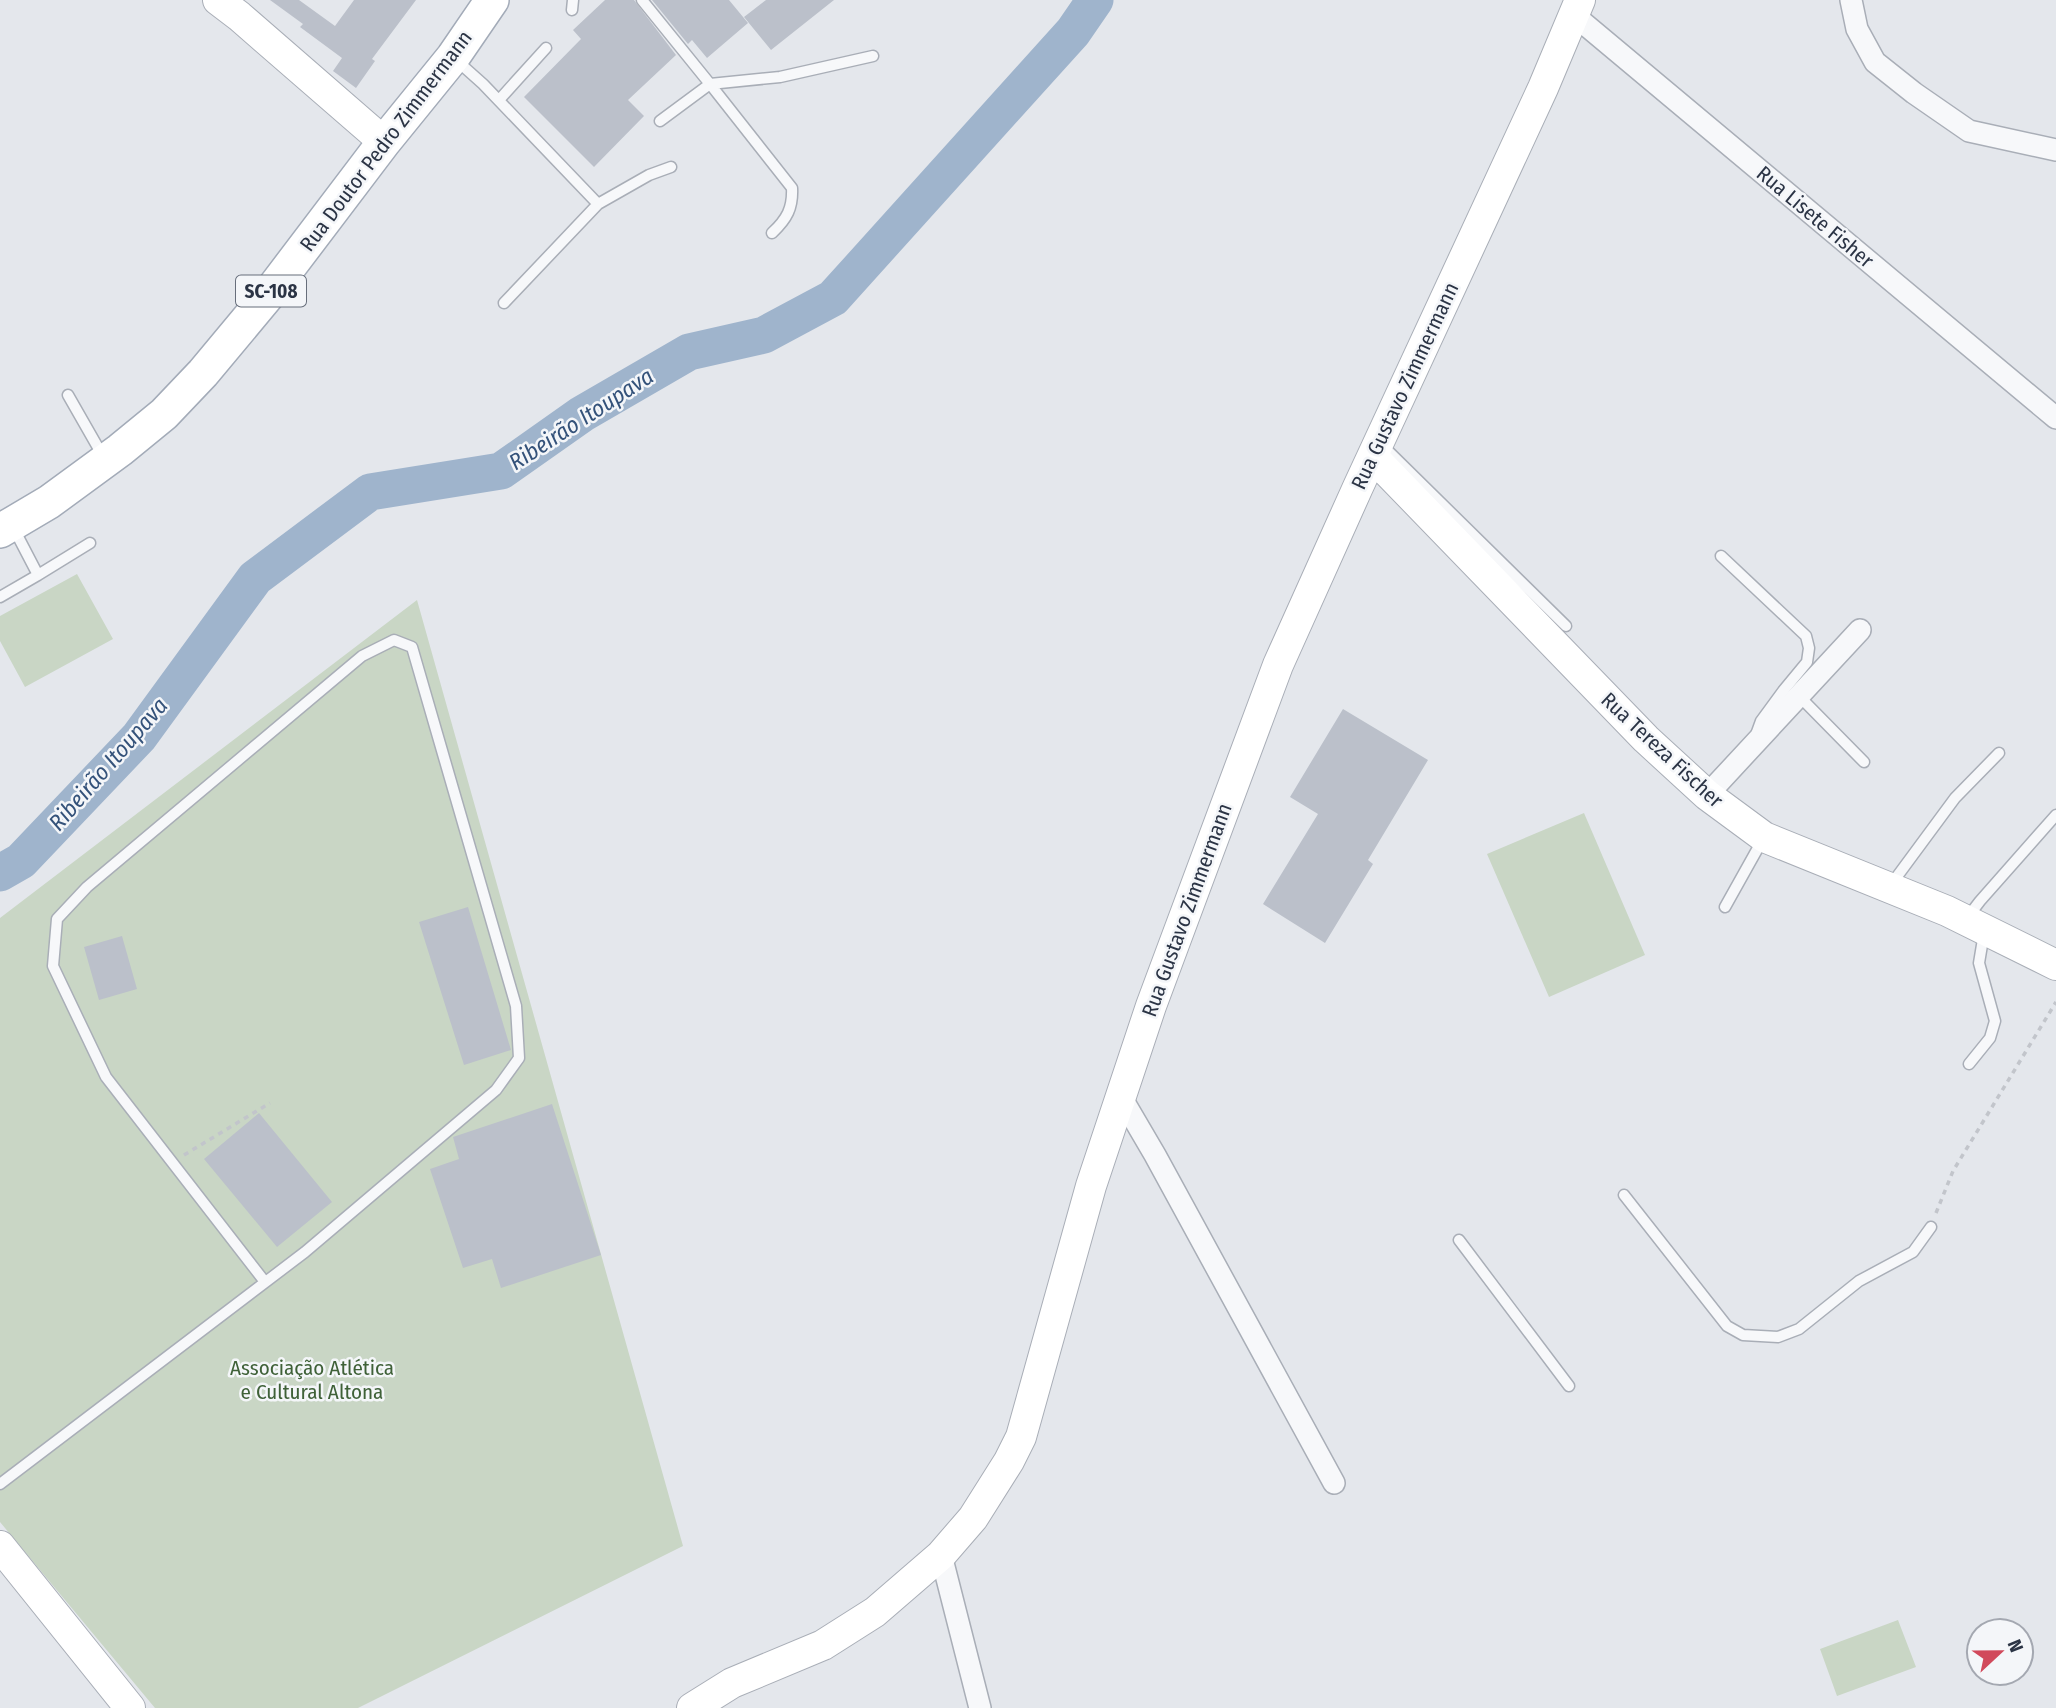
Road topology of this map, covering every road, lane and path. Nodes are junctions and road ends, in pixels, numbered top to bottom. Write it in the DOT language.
graph roads {
  1 [pos="218,0"];
  2 [pos="492,0"];
  3 [pos="642,0"];
  4 [pos="1851,0"];
  5 [pos="1578,8"];
  6 [pos="546,47"];
  7 [pos="873,56"];
  8 [pos="453,57"];
  9 [pos="710,84"];
  10 [pos="499,100"];
  11 [pos="660,121"];
  12 [pos="384,142"];
  13 [pos="2056,150"];
  14 [pos="671,167"];
  15 [pos="598,204"];
  16 [pos="772,233"];
  17 [pos="504,303"];
  18 [pos="68,395"];
  19 [pos="2056,418"];
  20 [pos="1376,450"];
  21 [pos="106,461"];
  22 [pos="6,527"];
  23 [pos="90,543"];
  24 [pos="1721,556"];
  25 [pos="38,575"];
  26 [pos="0,597"];
  27 [pos="1566,626"];
  28 [pos="1860,630"];
  29 [pos="1800,696"];
  30 [pos="1757,742"];
  31 [pos="1999,753"];
  32 [pos="1864,762"];
  33 [pos="1707,796"];
  34 [pos="2056,815"];
  35 [pos="1764,837"];
  36 [pos="1889,888"];
  37 [pos="1725,907"];
  38 [pos="1975,925"];
  39 [pos="2056,965"];
  40 [pos="2056,1002"];
  41 [pos="1969,1064"];
  42 [pos="1121,1097"];
  43 [pos="270,1103"];
  44 [pos="173,1161"];
  45 [pos="1624,1195"];
  46 [pos="1931,1227"];
  47 [pos="1459,1241"];
  48 [pos="265,1282"];
  49 [pos="1569,1386"];
  50 [pos="1334,1483"];
  51 [pos="0,1484"];
  52 [pos="0,1546"];
  53 [pos="941,1555"];
  54 [pos="130,1708"];
  55 [pos="691,1708"];
  56 [pos="981,1708"];
  1 -- 12 [label="street"];
  2 -- 8 [label="main road, Rua Doutor Pedro Zimmermann / SC-108"];
  3 -- 9 [label="lane"];
  4 -- 13 [label="street"];
  5 -- 19 [label="street, Rua Lisete Fisher"];
  5 -- 20 [label="street, Rua Gustavo Zimmermann"];
  6 -- 10 [label="lane"];
  7 -- 9 [label="lane"];
  8 -- 10 [label="lane"];
  8 -- 12 [label="main road, Rua Doutor Pedro Zimmermann / SC-108"];
  9 -- 11 [label="lane"];
  9 -- 16 [label="lane"];
  10 -- 15 [label="lane"];
  12 -- 21 [label="main road, Rua Doutor Pedro Zimmermann / SC-108"];
  14 -- 15 [label="lane"];
  15 -- 17 [label="lane"];
  18 -- 21 [label="lane"];
  20 -- 27 [label="lane"];
  20 -- 33 [label="street, Rua Tereza Fischer"];
  20 -- 42 [label="street, Rua Gustavo Zimmermann"];
  21 -- 22 [label="main road, Rua Doutor Pedro Zimmermann / SC-108"];
  22 -- 25 [label="lane"];
  23 -- 25 [label="lane"];
  24 -- 30 [label="lane"];
  25 -- 26 [label="lane"];
  28 -- 29 [label="street"];
  29 -- 30 [label="street"];
  29 -- 32 [label="lane"];
  30 -- 33 [label="street"];
  31 -- 36 [label="lane"];
  33 -- 35 [label="street, Rua Tereza Fischer"];
  34 -- 38 [label="lane"];
  35 -- 36 [label="street, Rua Tereza Fischer"];
  35 -- 37 [label="lane"];
  36 -- 38 [label="street, Rua Tereza Fischer"];
  38 -- 39 [label="street, Rua Tereza Fischer"];
  38 -- 41 [label="lane"];
  40 -- 46 [label="path"];
  42 -- 50 [label="street"];
  42 -- 53 [label="street, Rua Gustavo Zimmermann"];
  43 -- 44 [label="path"];
  44 -- 48 [label="lane"];
  44 -- 48 [label="lane"];
  45 -- 46 [label="lane"];
  47 -- 49 [label="lane"];
  48 -- 51 [label="lane"];
  52 -- 54 [label="street"];
  53 -- 55 [label="street, Rua Gustavo Zimmermann"];
  53 -- 56 [label="street"];
}
